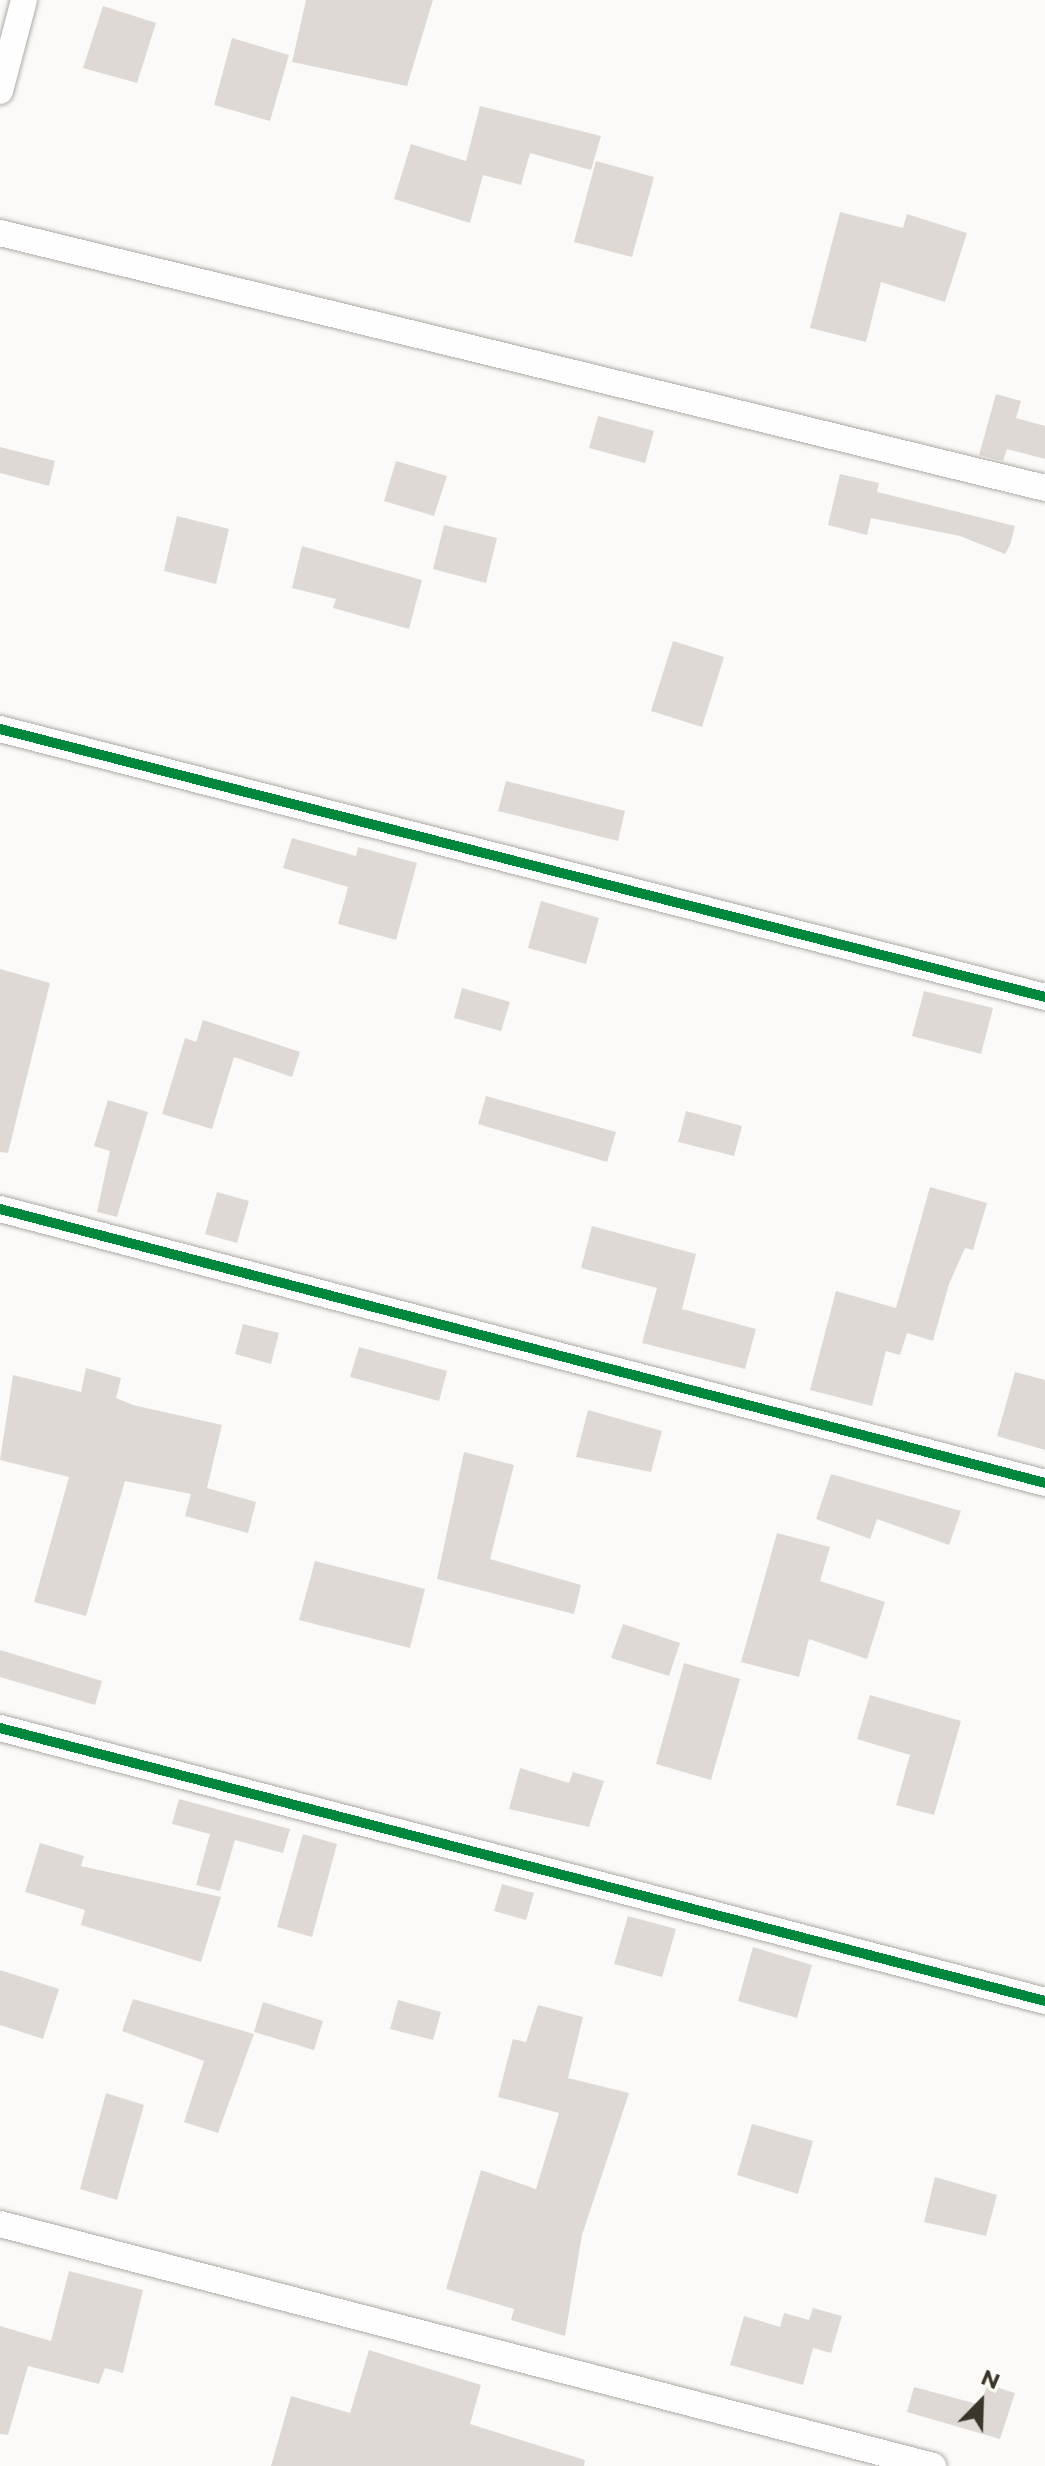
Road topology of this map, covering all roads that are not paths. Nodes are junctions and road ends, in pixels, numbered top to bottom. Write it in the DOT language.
graph roads {
  1 [pos="24,0"];
  2 [pos="0,91"];
  3 [pos="0,233"];
  4 [pos="1045,488"];
  5 [pos="0,729"];
  6 [pos="1045,997"];
  7 [pos="0,1209"];
  8 [pos="1045,1483"];
  9 [pos="0,1728"];
  10 [pos="1045,2001"];
  11 [pos="0,2224"];
  12 [pos="933,2466"];
  1 -- 2 [label="street"];
  3 -- 4 [label="street"];
  5 -- 6 [label="street"];
  7 -- 8 [label="street"];
  9 -- 10 [label="street"];
  11 -- 12 [label="street"];
}
